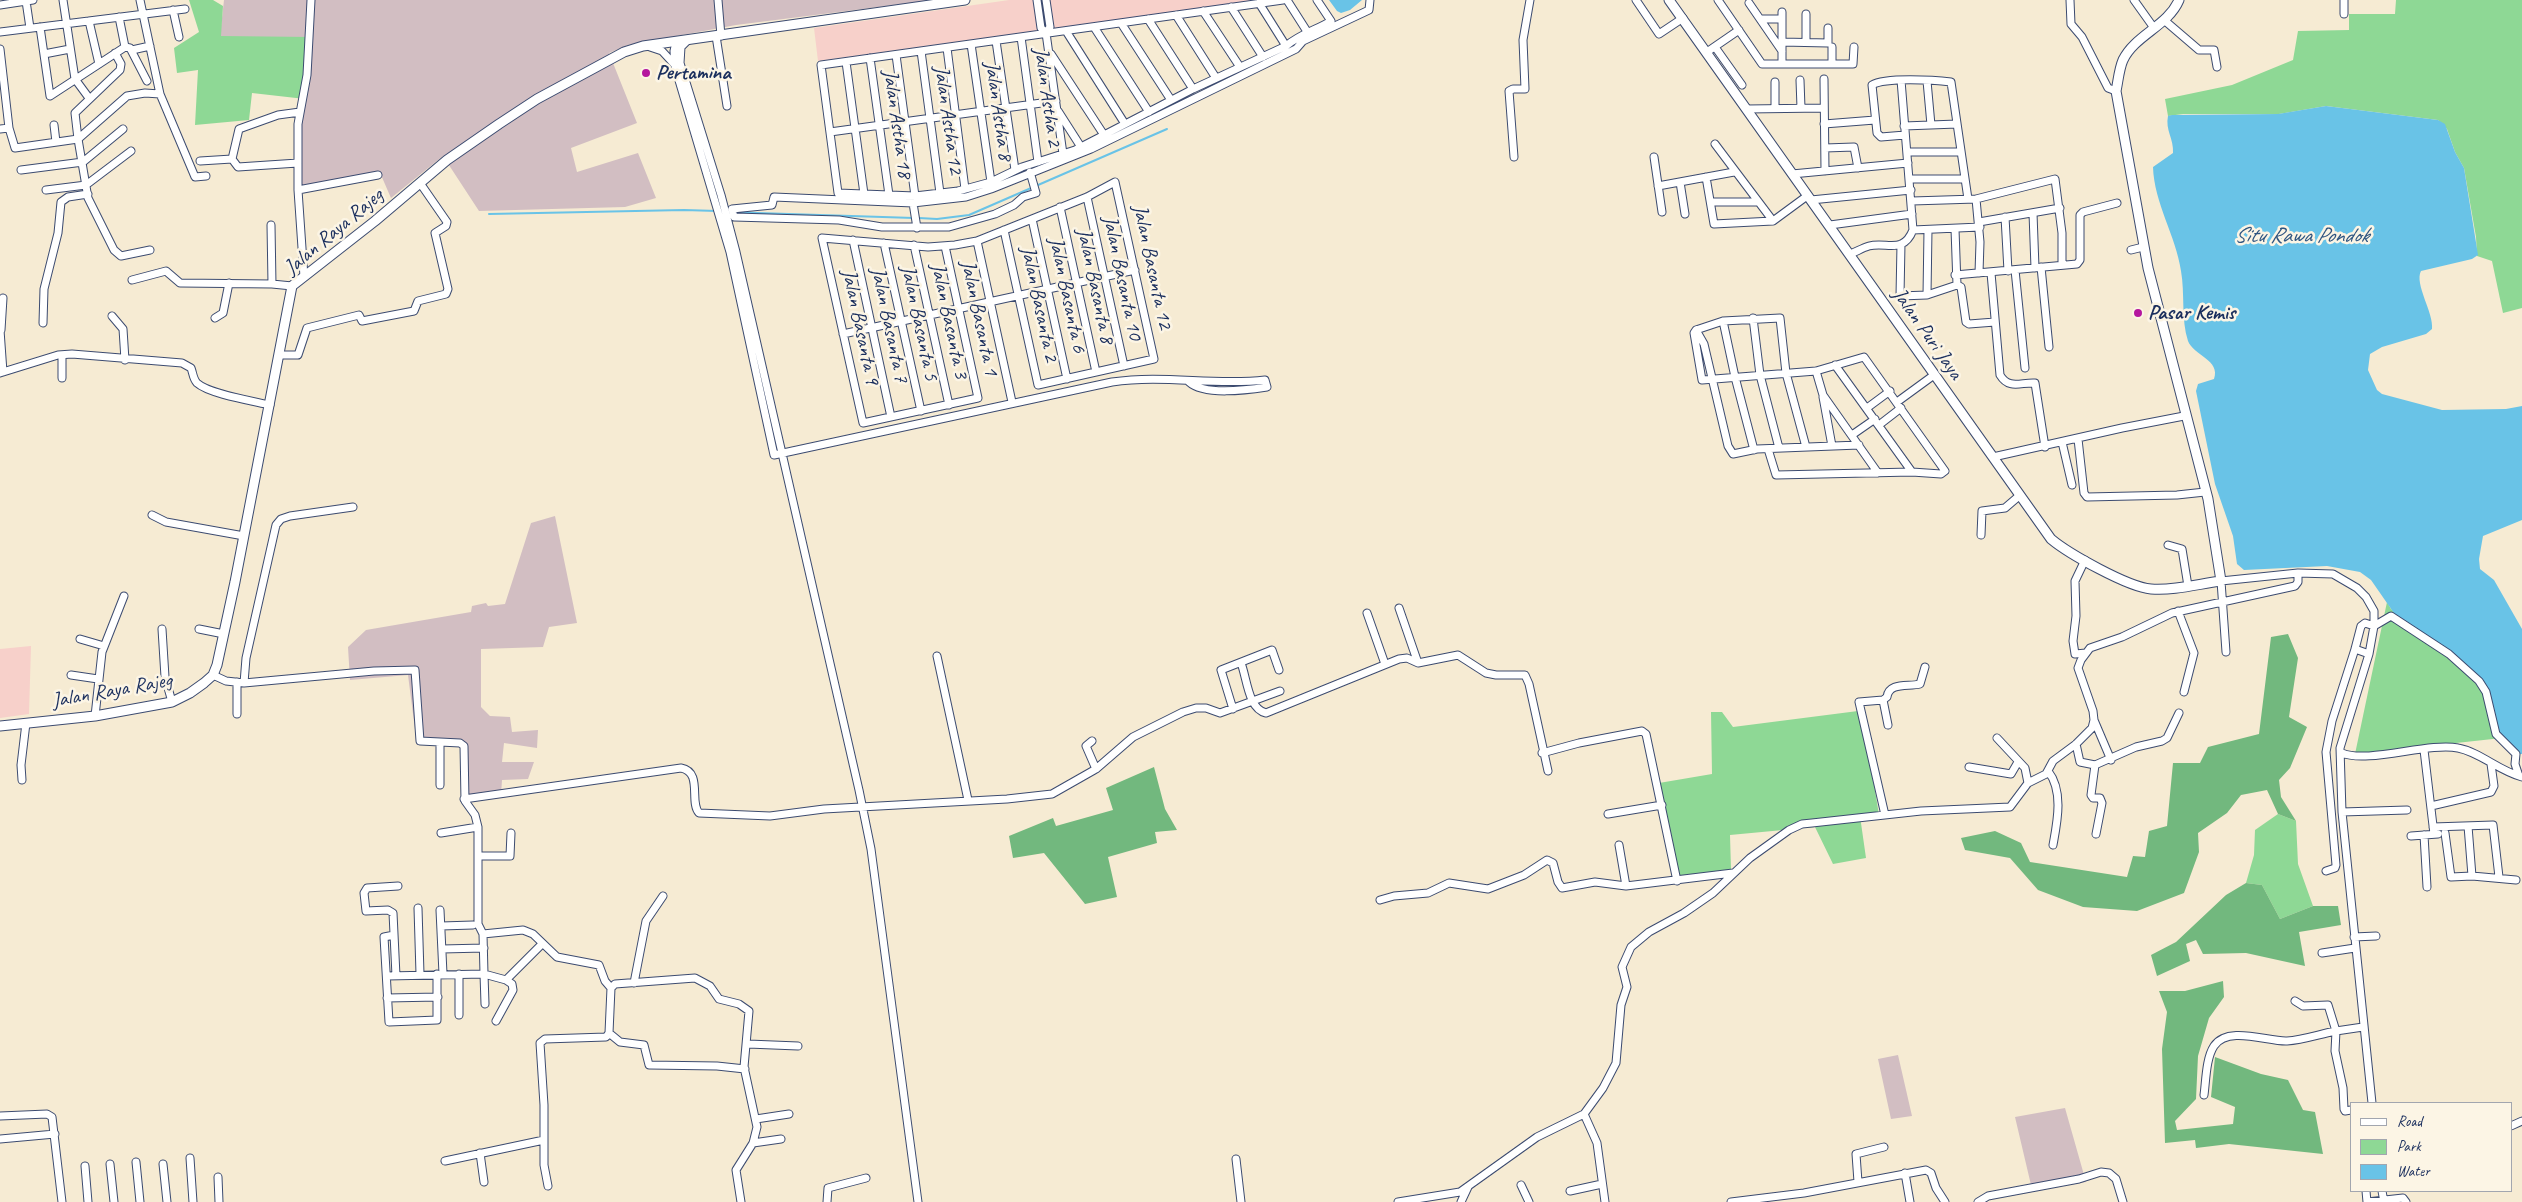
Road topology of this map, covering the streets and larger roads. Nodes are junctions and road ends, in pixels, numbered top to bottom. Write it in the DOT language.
graph roads {
  1 [pos="63,0"];
  2 [pos="140,0"];
  3 [pos="311,0"];
  4 [pos="718,0"];
  5 [pos="965,0"];
  6 [pos="1037,0"];
  7 [pos="1046,0"];
  8 [pos="1283,0"];
  9 [pos="1287,0"];
  10 [pos="1317,0"];
  11 [pos="1370,0"];
  12 [pos="1530,0"];
  13 [pos="1636,0"];
  14 [pos="1669,0"];
  15 [pos="1718,0"];
  16 [pos="2070,0"];
  17 [pos="2134,0"];
  18 [pos="2179,0"];
  19 [pos="2344,0"];
  20 [pos="29,1"];
  21 [pos="923,3"];
  22 [pos="1259,3"];
  23 [pos="1749,3"];
  24 [pos="0,4"];
  25 [pos="1231,7"];
  26 [pos="185,8"];
  27 [pos="173,10"];
  28 [pos="1203,11"];
  29 [pos="143,14"];
  30 [pos="1806,14"];
  31 [pos="2344,14"];
  32 [pos="1176,15"];
  33 [pos="120,17"];
  34 [pos="1148,19"];
  35 [pos="1760,19"];
  36 [pos="2164,20"];
  37 [pos="89,21"];
  38 [pos="1680,21"];
  39 [pos="1121,23"];
  40 [pos="66,24"];
  41 [pos="40,27"];
  42 [pos="1094,27"];
  43 [pos="30,28"];
  44 [pos="1828,28"];
  45 [pos="2154,28"];
  46 [pos="1739,30"];
  47 [pos="1066,31"];
  48 [pos="0,32"];
  49 [pos="1046,33"];
  50 [pos="1308,33"];
  51 [pos="718,36"];
  52 [pos="179,37"];
  53 [pos="1021,37"];
  54 [pos="687,40"];
  55 [pos="996,41"];
  56 [pos="676,42"];
  57 [pos="1782,42"];
  58 [pos="1806,42"];
  59 [pos="971,44"];
  60 [pos="150,46"];
  61 [pos="1286,46"];
  62 [pos="650,47"];
  63 [pos="1716,47"];
  64 [pos="1832,47"];
  65 [pos="1854,47"];
  66 [pos="128,48"];
  67 [pos="946,48"];
  68 [pos="70,49"];
  69 [pos="921,51"];
  70 [pos="1049,51"];
  71 [pos="1782,51"];
  72 [pos="1707,52"];
  73 [pos="115,53"];
  74 [pos="0,54"];
  75 [pos="44,54"];
  76 [pos="896,55"];
  77 [pos="1263,56"];
  78 [pos="870,58"];
  79 [pos="846,62"];
  80 [pos="99,64"];
  81 [pos="1782,64"];
  82 [pos="1832,64"];
  83 [pos="675,66"];
  84 [pos="1240,67"];
  85 [pos="2217,67"];
  86 [pos="2,78"];
  87 [pos="1216,78"];
  88 [pos="75,79"];
  89 [pos="1824,79"];
  90 [pos="1800,80"];
  91 [pos="1901,80"];
  92 [pos="148,81"];
  93 [pos="1927,81"];
  94 [pos="1775,82"];
  95 [pos="1742,85"];
  96 [pos="1193,89"];
  97 [pos="2116,91"];
  98 [pos="160,94"];
  99 [pos="89,98"];
  100 [pos="1171,100"];
  101 [pos="1056,101"];
  102 [pos="1030,104"];
  103 [pos="3,105"];
  104 [pos="727,106"];
  105 [pos="1006,108"];
  106 [pos="1775,108"];
  107 [pos="1801,108"];
  108 [pos="1824,108"];
  109 [pos="1747,109"];
  110 [pos="1057,110"];
  111 [pos="981,111"];
  112 [pos="300,112"];
  113 [pos="1148,112"];
  114 [pos="955,115"];
  115 [pos="930,118"];
  116 [pos="1875,120"];
  117 [pos="905,122"];
  118 [pos="1126,124"];
  119 [pos="1824,124"];
  120 [pos="1957,124"];
  121 [pos="54,125"];
  122 [pos="1931,125"];
  123 [pos="880,126"];
  124 [pos="1904,126"];
  125 [pos="10,128"];
  126 [pos="0,129"];
  127 [pos="123,129"];
  128 [pos="855,129"];
  129 [pos="830,132"];
  130 [pos="1104,135"];
  131 [pos="1905,135"];
  132 [pos="78,139"];
  133 [pos="56,142"];
  134 [pos="1715,144"];
  135 [pos="1081,147"];
  136 [pos="1824,148"];
  137 [pos="131,151"];
  138 [pos="1907,152"];
  139 [pos="1961,152"];
  140 [pos="1063,154"];
  141 [pos="1514,157"];
  142 [pos="1654,158"];
  143 [pos="232,159"];
  144 [pos="200,161"];
  145 [pos="82,162"];
  146 [pos="1038,162"];
  147 [pos="298,163"];
  148 [pos="1908,163"];
  149 [pos="1858,168"];
  150 [pos="20,170"];
  151 [pos="1015,170"];
  152 [pos="1825,171"];
  153 [pos="1030,172"];
  154 [pos="1734,172"];
  155 [pos="1792,174"];
  156 [pos="378,175"];
  157 [pos="206,176"];
  158 [pos="1706,176"];
  159 [pos="1910,179"];
  160 [pos="1965,179"];
  161 [pos="991,182"];
  162 [pos="1680,182"];
  163 [pos="420,183"];
  164 [pos="86,185"];
  165 [pos="1658,186"];
  166 [pos="965,189"];
  167 [pos="46,190"];
  168 [pos="298,190"];
  169 [pos="1911,190"];
  170 [pos="940,193"];
  171 [pos="88,194"];
  172 [pos="864,194"];
  173 [pos="890,195"];
  174 [pos="1086,197"];
  175 [pos="1976,198"];
  176 [pos="1807,199"];
  177 [pos="1968,199"];
  178 [pos="914,200"];
  179 [pos="1912,201"];
  180 [pos="1711,202"];
  181 [pos="1758,202"];
  182 [pos="2117,203"];
  183 [pos="1060,207"];
  184 [pos="2060,208"];
  185 [pos="1662,212"];
  186 [pos="2033,213"];
  187 [pos="1685,214"];
  188 [pos="1912,214"];
  189 [pos="2005,218"];
  190 [pos="1032,219"];
  191 [pos="1773,221"];
  192 [pos="1980,224"];
  193 [pos="917,225"];
  194 [pos="1830,225"];
  195 [pos="272,226"];
  196 [pos="1954,229"];
  197 [pos="1004,230"];
  198 [pos="1913,230"];
  199 [pos="1928,230"];
  200 [pos="852,240"];
  201 [pos="977,241"];
  202 [pos="884,243"];
  203 [pos="1900,244"];
  204 [pos="914,245"];
  205 [pos="945,246"];
  206 [pos="2144,247"];
  207 [pos="150,250"];
  208 [pos="2131,250"];
  209 [pos="1850,254"];
  210 [pos="2062,265"];
  211 [pos="2038,267"];
  212 [pos="1135,270"];
  213 [pos="2012,270"];
  214 [pos="1979,273"];
  215 [pos="1991,273"];
  216 [pos="1956,275"];
  217 [pos="304,277"];
  218 [pos="1104,277"];
  219 [pos="132,280"];
  220 [pos="229,283"];
  221 [pos="1076,283"];
  222 [pos="272,284"];
  223 [pos="292,286"];
  224 [pos="1957,286"];
  225 [pos="1048,289"];
  226 [pos="1927,294"];
  227 [pos="1019,296"];
  228 [pos="3,298"];
  229 [pos="990,302"];
  230 [pos="959,309"];
  231 [pos="929,315"];
  232 [pos="112,316"];
  233 [pos="215,318"];
  234 [pos="1753,318"];
  235 [pos="901,321"];
  236 [pos="1723,321"];
  237 [pos="1995,322"];
  238 [pos="43,323"];
  239 [pos="872,328"];
  240 [pos="1,330"];
  241 [pos="843,334"];
  242 [pos="2049,347"];
  243 [pos="62,354"];
  244 [pos="279,355"];
  245 [pos="125,360"];
  246 [pos="1835,365"];
  247 [pos="1124,366"];
  248 [pos="2025,368"];
  249 [pos="1816,371"];
  250 [pos="1096,372"];
  251 [pos="2,373"];
  252 [pos="1786,373"];
  253 [pos="1760,375"];
  254 [pos="62,378"];
  255 [pos="1067,378"];
  256 [pos="1735,378"];
  257 [pos="1931,378"];
  258 [pos="1711,379"];
  259 [pos="1266,384"];
  260 [pos="1890,391"];
  261 [pos="1823,394"];
  262 [pos="1012,402"];
  263 [pos="270,405"];
  264 [pos="949,405"];
  265 [pos="1899,405"];
  266 [pos="1867,408"];
  267 [pos="921,411"];
  268 [pos="2184,416"];
  269 [pos="891,417"];
  270 [pos="1877,422"];
  271 [pos="1852,435"];
  272 [pos="2078,439"];
  273 [pos="2062,442"];
  274 [pos="1832,446"];
  275 [pos="1859,446"];
  276 [pos="2045,447"];
  277 [pos="1779,448"];
  278 [pos="1806,448"];
  279 [pos="1768,449"];
  280 [pos="1754,450"];
  281 [pos="783,453"];
  282 [pos="1993,457"];
  283 [pos="1912,472"];
  284 [pos="1878,473"];
  285 [pos="2072,485"];
  286 [pos="2206,495"];
  287 [pos="2019,496"];
  288 [pos="353,507"];
  289 [pos="152,515"];
  290 [pos="1981,534"];
  291 [pos="244,536"];
  292 [pos="2168,545"];
  293 [pos="2085,560"];
  294 [pos="2298,573"];
  295 [pos="2221,581"];
  296 [pos="2188,586"];
  297 [pos="124,596"];
  298 [pos="2224,602"];
  299 [pos="1399,608"];
  300 [pos="2178,611"];
  301 [pos="1367,613"];
  302 [pos="2374,626"];
  303 [pos="162,629"];
  304 [pos="199,629"];
  305 [pos="224,634"];
  306 [pos="80,639"];
  307 [pos="104,646"];
  308 [pos="2355,648"];
  309 [pos="2226,652"];
  310 [pos="2086,653"];
  311 [pos="2368,654"];
  312 [pos="937,656"];
  313 [pos="1241,663"];
  314 [pos="1418,663"];
  315 [pos="1385,664"];
  316 [pos="1925,667"];
  317 [pos="1279,670"];
  318 [pos="71,675"];
  319 [pos="213,675"];
  320 [pos="98,680"];
  321 [pos="241,682"];
  322 [pos="1280,690"];
  323 [pos="2184,692"];
  324 [pos="1883,700"];
  325 [pos="1253,701"];
  326 [pos="172,702"];
  327 [pos="1233,709"];
  328 [pos="2178,713"];
  329 [pos="237,714"];
  330 [pos="95,716"];
  331 [pos="2094,720"];
  332 [pos="26,723"];
  333 [pos="1888,724"];
  334 [pos="0,726"];
  335 [pos="1997,738"];
  336 [pos="1092,741"];
  337 [pos="440,742"];
  338 [pos="2076,744"];
  339 [pos="2424,750"];
  340 [pos="1542,753"];
  341 [pos="2342,753"];
  342 [pos="2111,760"];
  343 [pos="2018,762"];
  344 [pos="2491,764"];
  345 [pos="2095,765"];
  346 [pos="1969,767"];
  347 [pos="1096,769"];
  348 [pos="1548,771"];
  349 [pos="2048,772"];
  350 [pos="2521,776"];
  351 [pos="22,780"];
  352 [pos="2028,783"];
  353 [pos="440,785"];
  354 [pos="464,799"];
  355 [pos="968,800"];
  356 [pos="1662,805"];
  357 [pos="2431,806"];
  358 [pos="863,807"];
  359 [pos="2408,810"];
  360 [pos="2342,812"];
  361 [pos="1608,814"];
  362 [pos="1886,815"];
  363 [pos="478,826"];
  364 [pos="2468,826"];
  365 [pos="2445,830"];
  366 [pos="2434,831"];
  367 [pos="441,833"];
  368 [pos="510,833"];
  369 [pos="2096,834"];
  370 [pos="2424,835"];
  371 [pos="2411,836"];
  372 [pos="1619,844"];
  373 [pos="2054,845"];
  374 [pos="480,856"];
  375 [pos="2326,871"];
  376 [pos="1735,873"];
  377 [pos="2472,876"];
  378 [pos="2499,877"];
  379 [pos="2516,880"];
  380 [pos="1678,881"];
  381 [pos="398,886"];
  382 [pos="1626,886"];
  383 [pos="2426,887"];
  384 [pos="663,896"];
  385 [pos="1380,900"];
  386 [pos="418,908"];
  387 [pos="440,910"];
  388 [pos="474,924"];
  389 [pos="441,926"];
  390 [pos="483,934"];
  391 [pos="394,935"];
  392 [pos="2376,936"];
  393 [pos="2354,937"];
  394 [pos="540,946"];
  395 [pos="484,948"];
  396 [pos="2355,948"];
  397 [pos="442,949"];
  398 [pos="2322,953"];
  399 [pos="420,974"];
  400 [pos="440,974"];
  401 [pos="459,974"];
  402 [pos="484,974"];
  403 [pos="387,976"];
  404 [pos="396,976"];
  405 [pos="506,980"];
  406 [pos="634,983"];
  407 [pos="611,988"];
  408 [pos="438,997"];
  409 [pos="387,998"];
  410 [pos="2295,1001"];
  411 [pos="485,1004"];
  412 [pos="458,1015"];
  413 [pos="496,1021"];
  414 [pos="2363,1027"];
  415 [pos="2336,1031"];
  416 [pos="609,1034"];
  417 [pos="748,1044"];
  418 [pos="798,1046"];
  419 [pos="745,1069"];
  420 [pos="2204,1095"];
  421 [pos="2372,1102"];
  422 [pos="2350,1110"];
  423 [pos="789,1114"];
  424 [pos="1584,1114"];
  425 [pos="0,1116"];
  426 [pos="756,1119"];
  427 [pos="55,1134"];
  428 [pos="0,1139"];
  429 [pos="781,1139"];
  430 [pos="544,1140"];
  431 [pos="753,1143"];
  432 [pos="1884,1147"];
  433 [pos="480,1153"];
  434 [pos="190,1158"];
  435 [pos="1236,1159"];
  436 [pos="445,1161"];
  437 [pos="136,1162"];
  438 [pos="110,1164"];
  439 [pos="163,1164"];
  440 [pos="84,1166"];
  441 [pos="1905,1173"];
  442 [pos="218,1177"];
  443 [pos="866,1178"];
  444 [pos="484,1182"];
  445 [pos="1858,1182"];
  446 [pos="1602,1184"];
  447 [pos="1521,1185"];
  448 [pos="548,1186"];
  449 [pos="1468,1187"];
  450 [pos="1570,1191"];
  451 [pos="2382,1201"];
  452 [pos="62,1202"];
  453 [pos="88,1202"];
  454 [pos="114,1202"];
  455 [pos="140,1202"];
  456 [pos="167,1202"];
  457 [pos="193,1202"];
  458 [pos="220,1202"];
  459 [pos="741,1202"];
  460 [pos="827,1202"];
  461 [pos="918,1202"];
  462 [pos="1241,1202"];
  463 [pos="1398,1202"];
  464 [pos="1461,1202"];
  465 [pos="1528,1202"];
  466 [pos="1605,1202"];
  467 [pos="1731,1202"];
  468 [pos="1910,1202"];
  469 [pos="1946,1202"];
  470 [pos="1978,1202"];
  471 [pos="2123,1202"];
  472 [pos="2369,1202"];
  473 [pos="2406,1202"];
  1 -- 40 [label="street"];
  2 -- 29 [label="street"];
  3 -- 112 [label="street"];
  4 -- 51 [label="street"];
  5 -- 21 [label="street, Jalan Raya Rajeg"];
  6 -- 49 [label="street"];
  7 -- 49 [label="street"];
  8 -- 22 [label="street"];
  9 -- 50 [label="street"];
  10 -- 50 [label="street"];
  11 -- 153 [label="street"];
  12 -- 141 [label="street"];
  13 -- 38 [label="street"];
  14 -- 38 [label="street, Jalan Puri Jaya"];
  15 -- 46 [label="street"];
  16 -- 97 [label="street"];
  17 -- 45 [label="street"];
  18 -- 36 [label="street"];
  19 -- 31 [label="street"];
  20 -- 24 [label="street"];
  20 -- 43 [label="street"];
  21 -- 51 [label="street, Jalan Raya Rajeg"];
  22 -- 25 [label="street"];
  22 -- 61 [label="street"];
  23 -- 35 [label="street"];
  25 -- 28 [label="street"];
  25 -- 77 [label="street"];
  26 -- 27 [label="street"];
  27 -- 29 [label="street"];
  27 -- 52 [label="street"];
  28 -- 32 [label="street"];
  28 -- 84 [label="street"];
  29 -- 33 [label="street"];
  29 -- 60 [label="street"];
  30 -- 58 [label="street"];
  32 -- 34 [label="street"];
  32 -- 87 [label="street"];
  33 -- 37 [label="street"];
  33 -- 66 [label="street"];
  34 -- 39 [label="street"];
  34 -- 96 [label="street"];
  35 -- 57 [label="street"];
  35 -- 71 [label="street"];
  36 -- 45 [label="street"];
  36 -- 85 [label="street"];
  37 -- 40 [label="street"];
  37 -- 80 [label="street"];
  38 -- 72 [label="street, Jalan Puri Jaya"];
  39 -- 42 [label="street"];
  39 -- 100 [label="street"];
  40 -- 41 [label="street"];
  40 -- 68 [label="street"];
  41 -- 43 [label="street"];
  41 -- 75 [label="street"];
  42 -- 47 [label="street"];
  42 -- 113 [label="street"];
  43 -- 48 [label="street"];
  44 -- 58 [label="street"];
  45 -- 97 [label="street"];
  46 -- 63 [label="street"];
  46 -- 81 [label="street"];
  47 -- 49 [label="street"];
  47 -- 118 [label="street"];
  49 -- 53 [label="street"];
  49 -- 70 [label="street"];
  50 -- 61 [label="street"];
  51 -- 54 [label="street, Jalan Raya Rajeg"];
  51 -- 104 [label="street"];
  53 -- 55 [label="street"];
  53 -- 102 [label="street, Jalan Astha 2"];
  54 -- 56 [label="street, Jalan Raya Rajeg"];
  54 -- 281 [label="street"];
  55 -- 59 [label="street"];
  55 -- 105 [label="street"];
  56 -- 62 [label="street, Jalan Raya Rajeg"];
  56 -- 83 [label="street"];
  57 -- 58 [label="street"];
  57 -- 71 [label="street"];
  59 -- 67 [label="street"];
  59 -- 111 [label="street, Jalan Astha 8"];
  60 -- 66 [label="street"];
  60 -- 98 [label="street"];
  61 -- 77 [label="street"];
  62 -- 83 [label="street"];
  62 -- 163 [label="street, Jalan Raya Rajeg"];
  63 -- 72 [label="street"];
  63 -- 95 [label="street"];
  64 -- 82 [label="street"];
  65 -- 82 [label="street"];
  66 -- 73 [label="street"];
  66 -- 92 [label="street"];
  67 -- 69 [label="street"];
  67 -- 114 [label="street"];
  68 -- 75 [label="street"];
  68 -- 88 [label="street"];
  69 -- 76 [label="street"];
  69 -- 115 [label="street, Jalan Astha 12"];
  70 -- 101 [label="street"];
  70 -- 130 [label="street"];
  71 -- 81 [label="street"];
  72 -- 109 [label="street, Jalan Puri Jaya"];
  73 -- 80 [label="street"];
  73 -- 99 [label="street"];
  74 -- 86 [label="street"];
  75 -- 88 [label="street"];
  76 -- 78 [label="street"];
  76 -- 117 [label="street"];
  77 -- 84 [label="street"];
  78 -- 79 [label="street"];
  78 -- 123 [label="street, Jalan Astha 18"];
  79 -- 128 [label="street"];
  79 -- 129 [label="street"];
  80 -- 88 [label="street"];
  81 -- 82 [label="street"];
  83 -- 281 [label="street"];
  84 -- 87 [label="street"];
  86 -- 103 [label="street"];
  87 -- 96 [label="street"];
  88 -- 99 [label="street"];
  89 -- 108 [label="street"];
  90 -- 107 [label="street"];
  91 -- 93 [label="street"];
  91 -- 116 [label="street"];
  91 -- 124 [label="street"];
  93 -- 120 [label="street"];
  93 -- 122 [label="street"];
  94 -- 106 [label="street"];
  96 -- 100 [label="street"];
  97 -- 206 [label="street"];
  98 -- 132 [label="street"];
  98 -- 157 [label="street"];
  99 -- 132 [label="street"];
  100 -- 113 [label="street"];
  101 -- 102 [label="street"];
  101 -- 110 [label="street"];
  102 -- 105 [label="street"];
  102 -- 146 [label="street, Jalan Astha 2"];
  103 -- 125 [label="street"];
  105 -- 111 [label="street"];
  105 -- 151 [label="street"];
  106 -- 107 [label="street"];
  106 -- 109 [label="street"];
  107 -- 108 [label="street"];
  108 -- 119 [label="street"];
  109 -- 155 [label="street, Jalan Puri Jaya"];
  110 -- 135 [label="street"];
  110 -- 140 [label="street"];
  111 -- 114 [label="street"];
  111 -- 161 [label="street, Jalan Astha 8"];
  112 -- 143 [label="street"];
  112 -- 147 [label="street"];
  113 -- 118 [label="street"];
  114 -- 115 [label="street"];
  114 -- 166 [label="street"];
  115 -- 117 [label="street"];
  115 -- 170 [label="street, Jalan Astha 12"];
  116 -- 119 [label="street"];
  116 -- 131 [label="street"];
  117 -- 123 [label="street"];
  117 -- 178 [label="street"];
  118 -- 130 [label="street"];
  119 -- 136 [label="street"];
  120 -- 122 [label="street"];
  120 -- 139 [label="street"];
  121 -- 133 [label="street"];
  122 -- 124 [label="street"];
  123 -- 128 [label="street"];
  123 -- 173 [label="street, Jalan Astha 18"];
  124 -- 131 [label="street"];
  125 -- 126 [label="street"];
  125 -- 133 [label="street"];
  127 -- 145 [label="street"];
  128 -- 129 [label="street"];
  128 -- 172 [label="street"];
  129 -- 172 [label="street"];
  130 -- 135 [label="street"];
  131 -- 138 [label="street"];
  132 -- 133 [label="street"];
  132 -- 145 [label="street"];
  134 -- 154 [label="street"];
  135 -- 140 [label="street"];
  136 -- 149 [label="street"];
  136 -- 152 [label="street"];
  137 -- 164 [label="street"];
  138 -- 139 [label="street"];
  138 -- 148 [label="street"];
  139 -- 160 [label="street"];
  140 -- 146 [label="street"];
  142 -- 165 [label="street"];
  143 -- 144 [label="street"];
  143 -- 147 [label="street"];
  145 -- 150 [label="street"];
  145 -- 164 [label="street"];
  146 -- 151 [label="street"];
  147 -- 168 [label="street"];
  148 -- 149 [label="street"];
  148 -- 159 [label="street"];
  149 -- 152 [label="street"];
  151 -- 161 [label="street"];
  152 -- 155 [label="street"];
  153 -- 178 [label="street"];
  153 -- 193 [label="street"];
  154 -- 158 [label="street"];
  154 -- 181 [label="street"];
  155 -- 176 [label="street, Jalan Puri Jaya"];
  156 -- 168 [label="street"];
  158 -- 162 [label="street"];
  158 -- 180 [label="street"];
  159 -- 160 [label="street"];
  159 -- 169 [label="street"];
  160 -- 177 [label="street"];
  161 -- 166 [label="street"];
  162 -- 165 [label="street"];
  162 -- 187 [label="street"];
  163 -- 217 [label="street, Jalan Raya Rajeg"];
  163 -- 244 [label="street"];
  164 -- 167 [label="street"];
  164 -- 171 [label="street"];
  165 -- 185 [label="street"];
  166 -- 170 [label="street"];
  168 -- 217 [label="street"];
  169 -- 176 [label="street"];
  169 -- 179 [label="street"];
  170 -- 178 [label="street"];
  171 -- 207 [label="street"];
  171 -- 238 [label="street"];
  172 -- 173 [label="street"];
  173 -- 178 [label="street"];
  174 -- 183 [label="street"];
  174 -- 212 [label="street, Jalan Basanta 12"];
  174 -- 218 [label="street, Jalan Basanta 10"];
  175 -- 177 [label="street"];
  175 -- 184 [label="street"];
  175 -- 192 [label="street"];
  176 -- 191 [label="street"];
  176 -- 194 [label="street, Jalan Puri Jaya"];
  177 -- 179 [label="street"];
  178 -- 193 [label="street"];
  178 -- 193 [label="street"];
  179 -- 188 [label="street"];
  180 -- 181 [label="street"];
  180 -- 191 [label="street"];
  181 -- 191 [label="street"];
  182 -- 210 [label="street"];
  183 -- 190 [label="street"];
  183 -- 221 [label="street, Jalan Basanta 8"];
  184 -- 186 [label="street"];
  184 -- 210 [label="street"];
  186 -- 189 [label="street"];
  186 -- 211 [label="street"];
  188 -- 194 [label="street"];
  188 -- 198 [label="street"];
  189 -- 192 [label="street"];
  189 -- 213 [label="street"];
  190 -- 197 [label="street"];
  190 -- 225 [label="street, Jalan Basanta 6"];
  192 -- 196 [label="street"];
  192 -- 214 [label="street"];
  194 -- 209 [label="street, Jalan Puri Jaya"];
  195 -- 222 [label="street"];
  196 -- 199 [label="street"];
  196 -- 216 [label="street"];
  197 -- 201 [label="street"];
  197 -- 227 [label="street, Jalan Basanta 2"];
  198 -- 199 [label="street"];
  198 -- 203 [label="street"];
  199 -- 226 [label="street"];
  200 -- 202 [label="street"];
  200 -- 239 [label="street, Jalan Basanta 7"];
  200 -- 241 [label="street, Jalan Basanta 9"];
  201 -- 205 [label="street"];
  201 -- 229 [label="street"];
  202 -- 204 [label="street"];
  202 -- 235 [label="street, Jalan Basanta 5"];
  203 -- 209 [label="street"];
  203 -- 226 [label="street"];
  204 -- 205 [label="street"];
  204 -- 231 [label="street, Jalan Basanta 3"];
  205 -- 230 [label="street, Jalan Basanta 1"];
  206 -- 208 [label="street"];
  206 -- 268 [label="street"];
  209 -- 257 [label="street, Jalan Puri Jaya"];
  210 -- 211 [label="street"];
  211 -- 213 [label="street"];
  211 -- 242 [label="street"];
  212 -- 218 [label="street"];
  212 -- 247 [label="street, Jalan Basanta 12"];
  213 -- 215 [label="street"];
  213 -- 248 [label="street"];
  214 -- 215 [label="street"];
  214 -- 216 [label="street"];
  215 -- 237 [label="street"];
  216 -- 224 [label="street"];
  217 -- 223 [label="street, Jalan Raya Rajeg"];
  218 -- 221 [label="street"];
  218 -- 247 [label="street, Jalan Basanta 10"];
  219 -- 220 [label="street"];
  220 -- 222 [label="street"];
  220 -- 233 [label="street"];
  221 -- 225 [label="street"];
  221 -- 250 [label="street, Jalan Basanta 8"];
  222 -- 223 [label="street"];
  223 -- 244 [label="street, Jalan Raya Rajeg"];
  224 -- 226 [label="street"];
  224 -- 237 [label="street"];
  225 -- 227 [label="street"];
  225 -- 255 [label="street, Jalan Basanta 6"];
  227 -- 229 [label="street"];
  227 -- 255 [label="street, Jalan Basanta 2"];
  228 -- 240 [label="street"];
  229 -- 230 [label="street"];
  229 -- 262 [label="street"];
  230 -- 231 [label="street"];
  230 -- 264 [label="street, Jalan Basanta 1"];
  231 -- 235 [label="street"];
  231 -- 264 [label="street, Jalan Basanta 3"];
  232 -- 245 [label="street"];
  234 -- 236 [label="street"];
  234 -- 252 [label="street"];
  234 -- 253 [label="street"];
  235 -- 239 [label="street"];
  235 -- 267 [label="street, Jalan Basanta 5"];
  236 -- 256 [label="street"];
  236 -- 258 [label="street"];
  237 -- 276 [label="street"];
  239 -- 241 [label="street"];
  239 -- 269 [label="street, Jalan Basanta 7"];
  240 -- 251 [label="street"];
  241 -- 269 [label="street, Jalan Basanta 9"];
  243 -- 245 [label="street"];
  243 -- 251 [label="street"];
  243 -- 254 [label="street"];
  244 -- 263 [label="street, Jalan Raya Rajeg"];
  245 -- 263 [label="street"];
  246 -- 249 [label="street"];
  246 -- 260 [label="street"];
  246 -- 266 [label="street"];
  247 -- 250 [label="street"];
  249 -- 252 [label="street"];
  249 -- 261 [label="street"];
  250 -- 255 [label="street"];
  252 -- 253 [label="street"];
  252 -- 278 [label="street"];
  253 -- 256 [label="street"];
  253 -- 277 [label="street"];
  256 -- 258 [label="street"];
  256 -- 280 [label="street"];
  257 -- 265 [label="street"];
  257 -- 282 [label="street, Jalan Puri Jaya"];
  258 -- 280 [label="street"];
  259 -- 262 [label="street"];
  260 -- 265 [label="street"];
  260 -- 266 [label="street"];
  261 -- 271 [label="street"];
  261 -- 274 [label="street"];
  262 -- 281 [label="street"];
  263 -- 291 [label="street, Jalan Raya Rajeg"];
  264 -- 267 [label="street"];
  265 -- 270 [label="street"];
  265 -- 283 [label="street"];
  266 -- 270 [label="street"];
  267 -- 269 [label="street"];
  268 -- 272 [label="street"];
  268 -- 286 [label="street"];
  270 -- 271 [label="street"];
  270 -- 283 [label="street"];
  271 -- 275 [label="street"];
  272 -- 273 [label="street"];
  272 -- 286 [label="street"];
  273 -- 276 [label="street"];
  273 -- 285 [label="street"];
  274 -- 275 [label="street"];
  274 -- 278 [label="street"];
  275 -- 284 [label="street"];
  276 -- 282 [label="street"];
  277 -- 278 [label="street"];
  277 -- 279 [label="street"];
  279 -- 280 [label="street"];
  279 -- 284 [label="street"];
  281 -- 358 [label="street"];
  282 -- 287 [label="street, Jalan Puri Jaya"];
  283 -- 284 [label="street"];
  286 -- 295 [label="street"];
  287 -- 290 [label="street"];
  287 -- 293 [label="street, Jalan Puri Jaya"];
  288 -- 321 [label="street"];
  289 -- 291 [label="street"];
  291 -- 305 [label="street, Jalan Raya Rajeg"];
  292 -- 296 [label="street"];
  293 -- 296 [label="street, Jalan Puri Jaya"];
  293 -- 310 [label="street"];
  294 -- 295 [label="street"];
  294 -- 298 [label="street"];
  294 -- 302 [label="street"];
  295 -- 296 [label="street, Jalan Puri Jaya"];
  295 -- 298 [label="street"];
  297 -- 307 [label="street"];
  298 -- 300 [label="street"];
  298 -- 309 [label="street"];
  299 -- 314 [label="street"];
  300 -- 310 [label="street"];
  300 -- 323 [label="street"];
  301 -- 315 [label="street"];
  302 -- 308 [label="street"];
  302 -- 311 [label="street"];
  302 -- 350 [label="street"];
  303 -- 326 [label="street"];
  304 -- 305 [label="street"];
  305 -- 319 [label="street, Jalan Raya Rajeg"];
  306 -- 307 [label="street"];
  307 -- 320 [label="street"];
  308 -- 311 [label="street"];
  308 -- 375 [label="street"];
  310 -- 331 [label="street"];
  311 -- 341 [label="street"];
  312 -- 355 [label="street"];
  313 -- 317 [label="street"];
  313 -- 325 [label="street"];
  313 -- 327 [label="street"];
  314 -- 315 [label="street"];
  314 -- 340 [label="street"];
  315 -- 325 [label="street"];
  316 -- 324 [label="street"];
  318 -- 320 [label="street"];
  319 -- 321 [label="street"];
  319 -- 326 [label="street, Jalan Raya Rajeg"];
  320 -- 330 [label="street"];
  321 -- 329 [label="street"];
  321 -- 337 [label="street"];
  322 -- 325 [label="street"];
  324 -- 333 [label="street"];
  324 -- 362 [label="street"];
  325 -- 327 [label="street"];
  326 -- 330 [label="street, Jalan Raya Rajeg"];
  327 -- 347 [label="street"];
  328 -- 342 [label="street"];
  330 -- 332 [label="street, Jalan Raya Rajeg"];
  331 -- 338 [label="street"];
  331 -- 342 [label="street"];
  332 -- 334 [label="street, Jalan Raya Rajeg"];
  332 -- 351 [label="street"];
  335 -- 343 [label="street"];
  336 -- 347 [label="street"];
  337 -- 353 [label="street"];
  337 -- 354 [label="street"];
  338 -- 345 [label="street"];
  338 -- 349 [label="street"];
  339 -- 341 [label="street"];
  339 -- 344 [label="street"];
  339 -- 357 [label="street"];
  340 -- 348 [label="street"];
  340 -- 356 [label="street"];
  341 -- 360 [label="street"];
  342 -- 345 [label="street"];
  343 -- 346 [label="street"];
  343 -- 352 [label="street"];
  344 -- 350 [label="street"];
  344 -- 357 [label="street"];
  345 -- 369 [label="street"];
  347 -- 355 [label="street"];
  349 -- 352 [label="street"];
  349 -- 373 [label="street"];
  352 -- 362 [label="street"];
  354 -- 358 [label="street"];
  354 -- 363 [label="street"];
  355 -- 358 [label="street"];
  356 -- 361 [label="street"];
  356 -- 380 [label="street"];
  357 -- 366 [label="street"];
  358 -- 461 [label="street"];
  359 -- 360 [label="street"];
  360 -- 393 [label="street"];
  362 -- 376 [label="street"];
  363 -- 367 [label="street"];
  363 -- 374 [label="street"];
  364 -- 365 [label="street"];
  364 -- 377 [label="street"];
  364 -- 378 [label="street"];
  365 -- 366 [label="street"];
  365 -- 377 [label="street"];
  366 -- 370 [label="street"];
  368 -- 374 [label="street"];
  370 -- 371 [label="street"];
  370 -- 383 [label="street"];
  372 -- 382 [label="street"];
  374 -- 390 [label="street"];
  376 -- 380 [label="street"];
  376 -- 424 [label="street"];
  377 -- 378 [label="street"];
  378 -- 379 [label="street"];
  380 -- 382 [label="street"];
  381 -- 391 [label="street"];
  382 -- 385 [label="street"];
  384 -- 406 [label="street"];
  386 -- 399 [label="street"];
  387 -- 389 [label="street"];
  388 -- 389 [label="street"];
  389 -- 397 [label="street"];
  390 -- 395 [label="street"];
  390 -- 407 [label="street"];
  391 -- 403 [label="street"];
  391 -- 404 [label="street"];
  392 -- 393 [label="street"];
  393 -- 396 [label="street"];
  394 -- 405 [label="street"];
  395 -- 397 [label="street"];
  395 -- 402 [label="street"];
  396 -- 398 [label="street"];
  396 -- 414 [label="street"];
  397 -- 400 [label="street"];
  399 -- 400 [label="street"];
  399 -- 404 [label="street"];
  400 -- 401 [label="street"];
  400 -- 408 [label="street"];
  401 -- 402 [label="street"];
  401 -- 412 [label="street"];
  402 -- 405 [label="street"];
  402 -- 411 [label="street"];
  403 -- 404 [label="street"];
  403 -- 409 [label="street"];
  405 -- 413 [label="street"];
  406 -- 407 [label="street"];
  406 -- 417 [label="street"];
  407 -- 416 [label="street"];
  408 -- 409 [label="street"];
  408 -- 409 [label="street"];
  410 -- 415 [label="street"];
  414 -- 415 [label="street"];
  414 -- 421 [label="street"];
  415 -- 420 [label="street"];
  415 -- 422 [label="street"];
  416 -- 419 [label="street"];
  416 -- 430 [label="street"];
  417 -- 418 [label="street"];
  417 -- 419 [label="street"];
  419 -- 426 [label="street"];
  423 -- 426 [label="street"];
  424 -- 446 [label="street"];
  424 -- 449 [label="street"];
  425 -- 427 [label="street"];
  426 -- 431 [label="street"];
  427 -- 428 [label="street"];
  427 -- 452 [label="street"];
  429 -- 431 [label="street"];
  430 -- 433 [label="street"];
  430 -- 448 [label="street"];
  431 -- 459 [label="street"];
  432 -- 445 [label="street"];
  433 -- 436 [label="street"];
  433 -- 444 [label="street"];
  434 -- 457 [label="street"];
  435 -- 462 [label="street"];
  437 -- 455 [label="street"];
  438 -- 454 [label="street"];
  439 -- 456 [label="street"];
  440 -- 453 [label="street"];
  441 -- 445 [label="street"];
  441 -- 468 [label="street"];
  441 -- 469 [label="street"];
  442 -- 458 [label="street"];
  443 -- 460 [label="street"];
  445 -- 467 [label="street"];
  446 -- 450 [label="street"];
  446 -- 466 [label="street"];
  447 -- 465 [label="street"];
  449 -- 463 [label="street"];
  449 -- 464 [label="street"];
  451 -- 472 [label="street"];
  451 -- 473 [label="street"];
  470 -- 471 [label="street"];
}
